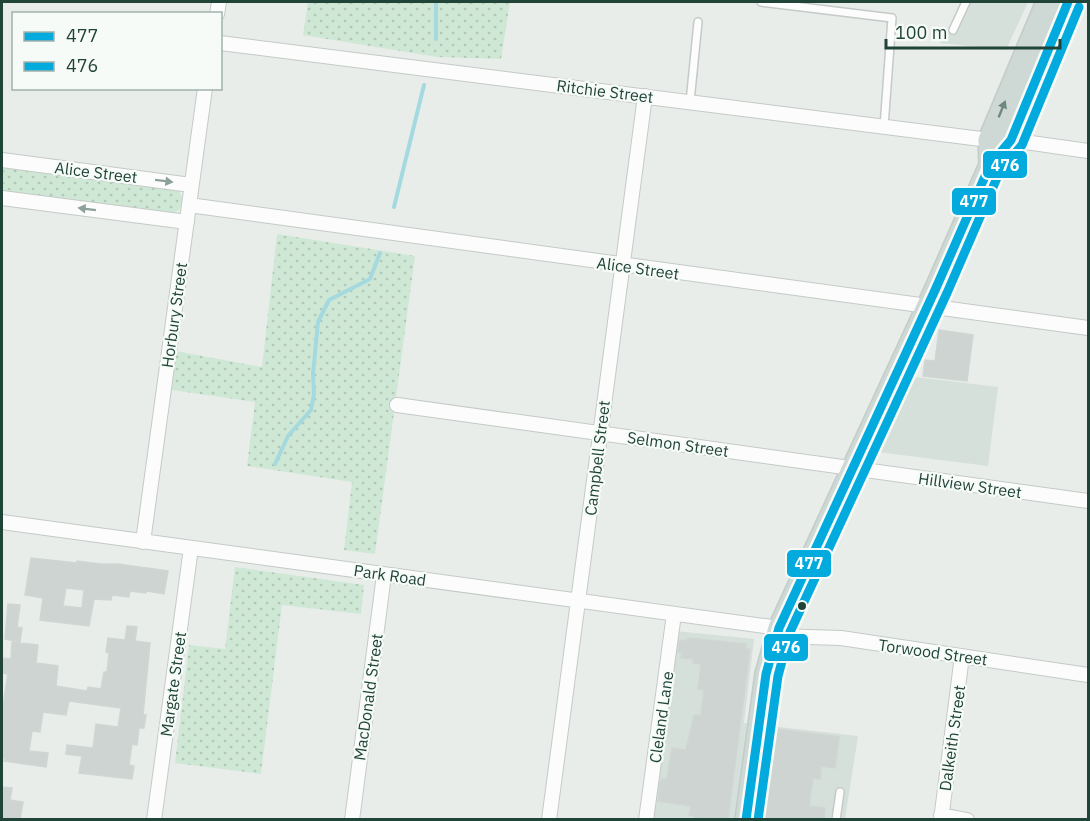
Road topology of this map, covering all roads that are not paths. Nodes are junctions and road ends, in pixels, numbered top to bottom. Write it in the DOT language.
graph roads {
  1 [pos="761,2"];
  2 [pos="966,2"];
  3 [pos="1047,2"];
  4 [pos="1068,2"];
  5 [pos="698,22"];
  6 [pos="953,30"];
  7 [pos="222,43"];
  8 [pos="205,90"];
  9 [pos="645,96"];
  10 [pos="690,102"];
  11 [pos="884,127"];
  12 [pos="989,140"];
  13 [pos="1011,140"];
  14 [pos="1089,150"];
  15 [pos="2,160"];
  16 [pos="990,165"];
  17 [pos="191,185"];
  18 [pos="2,198"];
  19 [pos="189,205"];
  20 [pos="187,222"];
  21 [pos="623,266"];
  22 [pos="927,307"];
  23 [pos="1089,328"];
  24 [pos="397,405"];
  25 [pos="600,433"];
  26 [pos="853,467"];
  27 [pos="1089,501"];
  28 [pos="2,522"];
  29 [pos="143,542"];
  30 [pos="191,548"];
  31 [pos="384,575"];
  32 [pos="579,601"];
  33 [pos="674,614"];
  34 [pos="777,632"];
  35 [pos="962,656"];
  36 [pos="1089,675"];
  37 [pos="840,792"];
  38 [pos="941,817"];
  39 [pos="154,819"];
  40 [pos="352,819"];
  41 [pos="549,819"];
  42 [pos="646,819"];
  43 [pos="746,819"];
  44 [pos="837,819"];
  45 [pos="967,819"];
  1 -- 11 [label="lane"];
  2 -- 6 [label="lane"];
  12 -- 3 [label="main road, one-way"];
  4 -- 13 [label="main road"];
  5 -- 10 [label="lane"];
  7 -- 9 [label="street, Ritchie Street"];
  8 -- 17 [label="street, Horbury Street"];
  9 -- 10 [label="street, Ritchie Street"];
  9 -- 21 [label="street, Campbell Street"];
  10 -- 11 [label="street, Ritchie Street"];
  11 -- 12 [label="street, Ritchie Street"];
  12 -- 16 [label="main road"];
  13 -- 14 [label="street"];
  13 -- 16 [label="main road"];
  15 -- 17 [label="street, Alice Street, one-way"];
  16 -- 22 [label="main road"];
  17 -- 19 [label="street, Horbury Street"];
  20 -- 18 [label="street, one-way"];
  19 -- 20 [label="street, Horbury Street"];
  19 -- 21 [label="street, Alice Street"];
  20 -- 29 [label="street, Horbury Street"];
  21 -- 22 [label="street, Alice Street"];
  21 -- 25 [label="street, Campbell Street"];
  22 -- 23 [label="street, Alice Street"];
  22 -- 26 [label="main road"];
  24 -- 25 [label="street, Selmon Street"];
  25 -- 26 [label="street, Selmon Street"];
  25 -- 32 [label="street, Campbell Street"];
  26 -- 27 [label="street, Hillview Street"];
  26 -- 34 [label="main road"];
  28 -- 29 [label="street, Park Road"];
  29 -- 30 [label="street, Park Road"];
  30 -- 31 [label="street, Park Road"];
  30 -- 39 [label="street, Margate Street"];
  31 -- 32 [label="street, Park Road"];
  31 -- 40 [label="street, MacDonald Street"];
  32 -- 33 [label="street, Park Road"];
  32 -- 41 [label="street, Campbell Street"];
  33 -- 34 [label="street, Park Road"];
  33 -- 42 [label="street, Cleland Lane"];
  34 -- 35 [label="street, Torwood Street"];
  34 -- 43 [label="main road"];
  35 -- 36 [label="street, Torwood Street"];
  35 -- 38 [label="street, Dalkeith Street"];
  37 -- 44 [label="lane"];
  38 -- 45 [label="street"];
}
